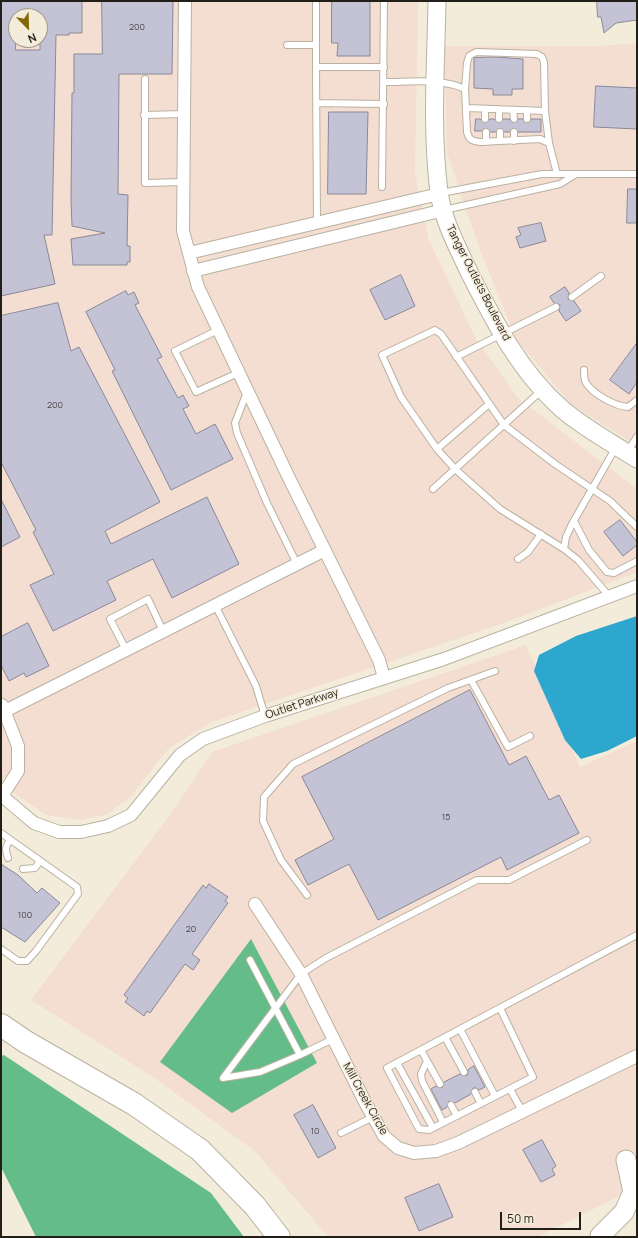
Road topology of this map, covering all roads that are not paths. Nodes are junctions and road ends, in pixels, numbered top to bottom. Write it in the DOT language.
graph roads {
  1 [pos="185,1"];
  2 [pos="316,1"];
  3 [pos="384,1"];
  4 [pos="437,1"];
  5 [pos="287,45"];
  6 [pos="316,45"];
  7 [pos="316,67"];
  8 [pos="384,67"];
  9 [pos="146,79"];
  10 [pos="384,82"];
  11 [pos="436,83"];
  12 [pos="466,89"];
  13 [pos="317,103"];
  14 [pos="384,104"];
  15 [pos="467,108"];
  16 [pos="485,109"];
  17 [pos="499,109"];
  18 [pos="513,110"];
  19 [pos="527,110"];
  20 [pos="545,111"];
  21 [pos="184,114"];
  22 [pos="144,115"];
  23 [pos="485,119"];
  24 [pos="499,119"];
  25 [pos="514,119"];
  26 [pos="527,119"];
  27 [pos="486,132"];
  28 [pos="500,132"];
  29 [pos="514,132"];
  30 [pos="527,132"];
  31 [pos="514,140"];
  32 [pos="528,140"];
  33 [pos="500,141"];
  34 [pos="486,142"];
  35 [pos="549,142"];
  36 [pos="557,174"];
  37 [pos="576,174"];
  38 [pos="637,174"];
  39 [pos="184,182"];
  40 [pos="382,186"];
  41 [pos="439,194"];
  42 [pos="444,210"];
  43 [pos="317,222"];
  44 [pos="189,253"];
  45 [pos="193,271"];
  46 [pos="601,276"];
  47 [pos="572,297"];
  48 [pos="556,307"];
  49 [pos="218,330"];
  50 [pos="502,336"];
  51 [pos="456,357"];
  52 [pos="584,370"];
  53 [pos="238,373"];
  54 [pos="543,390"];
  55 [pos="247,392"];
  56 [pos="637,400"];
  57 [pos="489,404"];
  58 [pos="504,425"];
  59 [pos="637,437"];
  60 [pos="437,449"];
  61 [pos="627,453"];
  62 [pos="455,469"];
  63 [pos="592,488"];
  64 [pos="433,489"];
  65 [pos="574,521"];
  66 [pos="637,527"];
  67 [pos="541,534"];
  68 [pos="564,549"];
  69 [pos="324,550"];
  70 [pos="518,559"];
  71 [pos="637,562"];
  72 [pos="296,564"];
  73 [pos="637,586"];
  74 [pos="609,596"];
  75 [pos="215,605"];
  76 [pos="163,631"];
  77 [pos="126,650"];
  78 [pos="495,671"];
  79 [pos="384,678"];
  80 [pos="471,680"];
  81 [pos="3,707"];
  82 [pos="265,716"];
  83 [pos="530,736"];
  84 [pos="2,795"];
  85 [pos="1,833"];
  86 [pos="10,840"];
  87 [pos="587,840"];
  88 [pos="8,858"];
  89 [pos="40,861"];
  90 [pos="23,869"];
  91 [pos="307,895"];
  92 [pos="255,904"];
  93 [pos="637,935"];
  94 [pos="1,949"];
  95 [pos="250,960"];
  96 [pos="301,974"];
  97 [pos="274,1008"];
  98 [pos="500,1008"];
  99 [pos="1,1025"];
  100 [pos="460,1029"];
  101 [pos="445,1037"];
  102 [pos="333,1039"];
  103 [pos="421,1050"];
  104 [pos="300,1055"];
  105 [pos="637,1056"];
  106 [pos="427,1061"];
  107 [pos="397,1063"];
  108 [pos="464,1072"];
  109 [pos="440,1084"];
  110 [pos="510,1089"];
  111 [pos="475,1092"];
  112 [pos="495,1096"];
  113 [pos="481,1104"];
  114 [pos="451,1105"];
  115 [pos="522,1111"];
  116 [pos="457,1116"];
  117 [pos="373,1117"];
  118 [pos="443,1122"];
  119 [pos="433,1128"];
  120 [pos="341,1133"];
  121 [pos="626,1160"];
  122 [pos="637,1215"];
  123 [pos="599,1236"];
  124 [pos="279,1237"];
  1 -- 21 [label="street"];
  2 -- 6 [label="lane"];
  3 -- 8 [label="lane"];
  4 -- 11 [label="street, Tanger Outlets Boulevard"];
  5 -- 6 [label="lane"];
  6 -- 7 [label="lane"];
  7 -- 8 [label="lane"];
  7 -- 13 [label="lane"];
  8 -- 10 [label="lane"];
  9 -- 22 [label="lane"];
  10 -- 11 [label="lane"];
  10 -- 14 [label="lane"];
  11 -- 12 [label="lane"];
  11 -- 41 [label="street, Tanger Outlets Boulevard"];
  12 -- 15 [label="lane"];
  12 -- 20 [label="lane"];
  13 -- 14 [label="lane"];
  13 -- 43 [label="lane"];
  14 -- 40 [label="lane"];
  15 -- 16 [label="lane"];
  15 -- 34 [label="lane"];
  16 -- 17 [label="lane"];
  16 -- 23 [label="lane"];
  17 -- 18 [label="lane"];
  17 -- 24 [label="lane"];
  18 -- 19 [label="lane"];
  18 -- 25 [label="lane"];
  19 -- 20 [label="lane"];
  19 -- 26 [label="lane"];
  20 -- 35 [label="lane"];
  21 -- 22 [label="lane"];
  21 -- 39 [label="street"];
  22 -- 39 [label="lane"];
  27 -- 34 [label="lane"];
  28 -- 33 [label="lane"];
  29 -- 31 [label="lane"];
  30 -- 32 [label="lane"];
  31 -- 32 [label="lane"];
  31 -- 33 [label="lane"];
  32 -- 35 [label="lane"];
  33 -- 34 [label="lane"];
  35 -- 36 [label="lane"];
  36 -- 37 [label="lane"];
  36 -- 41 [label="lane"];
  37 -- 38 [label="lane"];
  37 -- 42 [label="lane"];
  39 -- 44 [label="street"];
  41 -- 42 [label="street, Tanger Outlets Boulevard"];
  41 -- 43 [label="street"];
  42 -- 45 [label="street"];
  42 -- 50 [label="street, Tanger Outlets Boulevard"];
  43 -- 44 [label="street"];
  44 -- 45 [label="street"];
  45 -- 49 [label="street"];
  46 -- 47 [label="lane"];
  48 -- 50 [label="lane"];
  49 -- 53 [label="street"];
  49 -- 53 [label="lane"];
  50 -- 51 [label="lane"];
  50 -- 54 [label="street, Tanger Outlets Boulevard"];
  51 -- 57 [label="lane"];
  51 -- 60 [label="lane"];
  52 -- 56 [label="lane"];
  53 -- 55 [label="street"];
  54 -- 58 [label="lane"];
  54 -- 61 [label="street, Tanger Outlets Boulevard"];
  55 -- 69 [label="street"];
  55 -- 72 [label="lane"];
  57 -- 58 [label="lane"];
  57 -- 60 [label="lane"];
  58 -- 62 [label="lane"];
  58 -- 63 [label="lane"];
  59 -- 61 [label="lane"];
  60 -- 62 [label="lane"];
  61 -- 63 [label="lane"];
  62 -- 64 [label="lane"];
  62 -- 67 [label="lane"];
  63 -- 65 [label="lane"];
  63 -- 66 [label="lane"];
  65 -- 68 [label="lane"];
  65 -- 71 [label="lane"];
  67 -- 68 [label="lane"];
  67 -- 70 [label="lane"];
  68 -- 74 [label="lane"];
  69 -- 72 [label="street"];
  69 -- 79 [label="street"];
  72 -- 75 [label="street"];
  73 -- 74 [label="street, Outlet Parkway"];
  74 -- 79 [label="street, Outlet Parkway"];
  75 -- 76 [label="street"];
  75 -- 82 [label="lane"];
  76 -- 77 [label="street"];
  76 -- 77 [label="lane"];
  77 -- 81 [label="street"];
  78 -- 80 [label="lane"];
  79 -- 82 [label="street, Outlet Parkway"];
  80 -- 83 [label="lane"];
  80 -- 91 [label="lane"];
  81 -- 84 [label="street"];
  82 -- 84 [label="street, Outlet Parkway"];
  85 -- 86 [label="lane"];
  86 -- 88 [label="lane"];
  86 -- 89 [label="lane"];
  87 -- 96 [label="lane"];
  89 -- 90 [label="lane"];
  89 -- 94 [label="lane"];
  92 -- 96 [label="street, Mill Creek Circle"];
  93 -- 98 [label="lane"];
  95 -- 97 [label="lane"];
  96 -- 97 [label="lane"];
  96 -- 102 [label="street, Mill Creek Circle"];
  97 -- 104 [label="lane"];
  97 -- 104 [label="lane"];
  98 -- 100 [label="lane"];
  98 -- 110 [label="lane"];
  99 -- 124 [label="highway"];
  100 -- 101 [label="lane"];
  100 -- 112 [label="lane"];
  101 -- 103 [label="lane"];
  101 -- 108 [label="lane"];
  102 -- 104 [label="lane"];
  102 -- 117 [label="street, Mill Creek Circle"];
  103 -- 106 [label="lane"];
  103 -- 107 [label="lane"];
  105 -- 115 [label="street, Mill Creek Circle"];
  106 -- 109 [label="lane"];
  106 -- 118 [label="lane"];
  107 -- 119 [label="lane"];
  107 -- 119 [label="lane"];
  110 -- 112 [label="lane"];
  110 -- 115 [label="lane"];
  111 -- 113 [label="lane"];
  112 -- 113 [label="lane"];
  113 -- 116 [label="lane"];
  114 -- 116 [label="lane"];
  115 -- 117 [label="street, Mill Creek Circle"];
  116 -- 118 [label="lane"];
  117 -- 120 [label="lane"];
  118 -- 119 [label="lane"];
  121 -- 123 [label="main road"];
  122 -- 123 [label="main road"];
}
